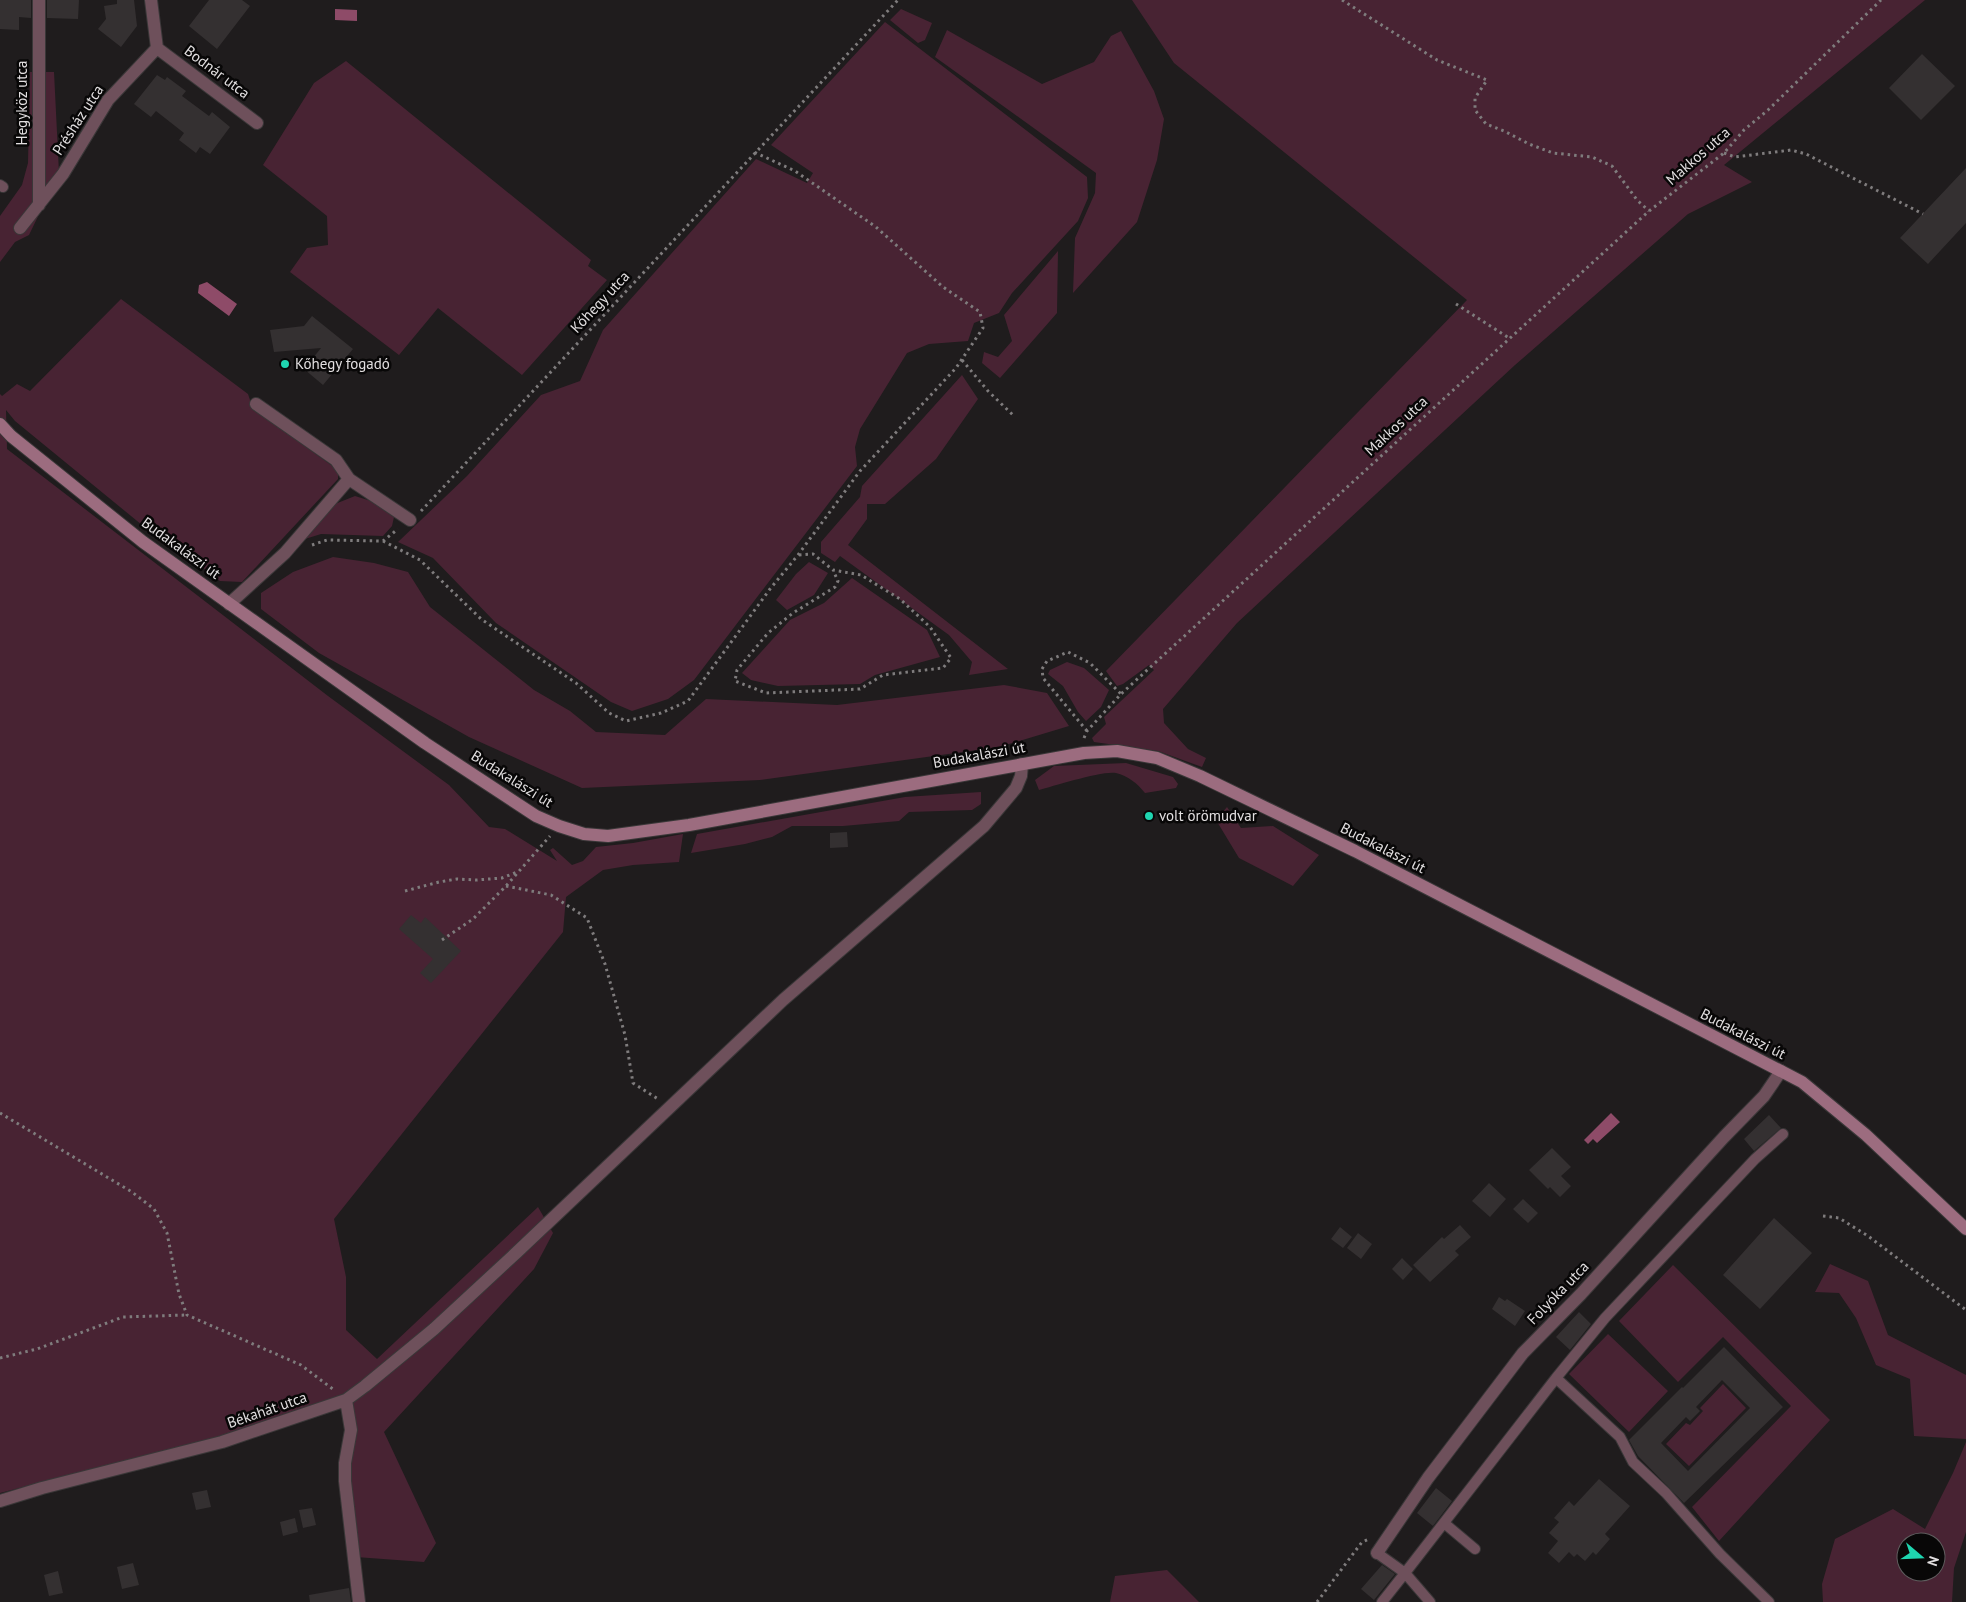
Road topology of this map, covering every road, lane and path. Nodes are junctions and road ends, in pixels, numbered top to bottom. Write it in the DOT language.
graph roads {
  1 [pos="39,0"];
  2 [pos="151,0"];
  3 [pos="898,0"];
  4 [pos="1342,0"];
  5 [pos="1881,0"];
  6 [pos="157,48"];
  7 [pos="257,123"];
  8 [pos="754,152"];
  9 [pos="1724,153"];
  10 [pos="38,205"];
  11 [pos="1649,212"];
  12 [pos="1922,214"];
  13 [pos="20,228"];
  14 [pos="1456,304"];
  15 [pos="1509,338"];
  16 [pos="962,360"];
  17 [pos="256,404"];
  18 [pos="1014,418"];
  19 [pos="0,424"];
  20 [pos="349,479"];
  21 [pos="410,520"];
  22 [pos="383,541"];
  23 [pos="310,545"];
  24 [pos="798,555"];
  25 [pos="833,570"];
  26 [pos="230,604"];
  27 [pos="1121,694"];
  28 [pos="1087,731"];
  29 [pos="1084,753"];
  30 [pos="1022,764"];
  31 [pos="559,826"];
  32 [pos="520,871"];
  33 [pos="506,886"];
  34 [pos="405,891"];
  35 [pos="442,940"];
  36 [pos="1781,1071"];
  37 [pos="670,1108"];
  38 [pos="0,1113"];
  39 [pos="1784,1134"];
  40 [pos="1823,1216"];
  41 [pos="1966,1229"];
  42 [pos="1966,1310"];
  43 [pos="187,1315"];
  44 [pos="0,1358"];
  45 [pos="1556,1378"];
  46 [pos="346,1400"];
  47 [pos="0,1501"];
  48 [pos="1444,1523"];
  49 [pos="1393,1530"];
  50 [pos="1475,1549"];
  51 [pos="1377,1553"];
  52 [pos="1405,1573"];
  53 [pos="359,1602"];
  54 [pos="1316,1602"];
  55 [pos="1382,1602"];
  56 [pos="1430,1602"];
  57 [pos="1769,1602"];
  1 -- 10 [label="street, Hegyköz utca"];
  2 -- 6 [label="street"];
  3 -- 8 [label="path, Kőhegy utca"];
  4 -- 11 [label="path"];
  5 -- 9 [label="path, Makkos utca"];
  6 -- 7 [label="street, Bodnár utca"];
  6 -- 10 [label="street, Présház utca"];
  8 -- 16 [label="path"];
  8 -- 21 [label="path, Kőhegy utca"];
  9 -- 11 [label="path, Makkos utca"];
  9 -- 12 [label="path"];
  10 -- 13 [label="street, Présház utca"];
  11 -- 15 [label="path, Makkos utca"];
  14 -- 15 [label="path"];
  15 -- 27 [label="path, Makkos utca"];
  16 -- 18 [label="path"];
  16 -- 24 [label="path"];
  17 -- 20 [label="street"];
  19 -- 26 [label="main road, Budakalászi út"];
  20 -- 21 [label="street"];
  20 -- 26 [label="street"];
  21 -- 22 [label="path, Kőhegy utca"];
  22 -- 23 [label="path"];
  22 -- 24 [label="path"];
  24 -- 25 [label="path"];
  25 -- 25 [label="path"];
  26 -- 31 [label="main road, Budakalászi út"];
  27 -- 28 [label="path, Makkos utca"];
  27 -- 28 [label="path"];
  28 -- 29 [label="path"];
  29 -- 30 [label="main road, Budakalászi út"];
  29 -- 36 [label="main road, Budakalászi út"];
  30 -- 31 [label="main road, Budakalászi út"];
  30 -- 37 [label="street, Békahát utca"];
  31 -- 32 [label="path"];
  32 -- 33 [label="path"];
  32 -- 34 [label="path"];
  33 -- 35 [label="path"];
  33 -- 37 [label="path"];
  36 -- 41 [label="main road, Budakalászi út"];
  36 -- 49 [label="street, Folyóka utca"];
  37 -- 46 [label="street, Békahát utca"];
  38 -- 43 [label="path"];
  39 -- 45 [label="lane"];
  40 -- 42 [label="path"];
  43 -- 44 [label="path"];
  43 -- 46 [label="path"];
  45 -- 48 [label="lane"];
  45 -- 57 [label="lane"];
  46 -- 47 [label="street, Békahát utca"];
  46 -- 53 [label="street"];
  48 -- 50 [label="lane"];
  48 -- 52 [label="lane"];
  49 -- 51 [label="street, Folyóka utca"];
  49 -- 54 [label="path"];
  51 -- 52 [label="lane"];
  52 -- 55 [label="lane"];
  52 -- 56 [label="lane"];
}
